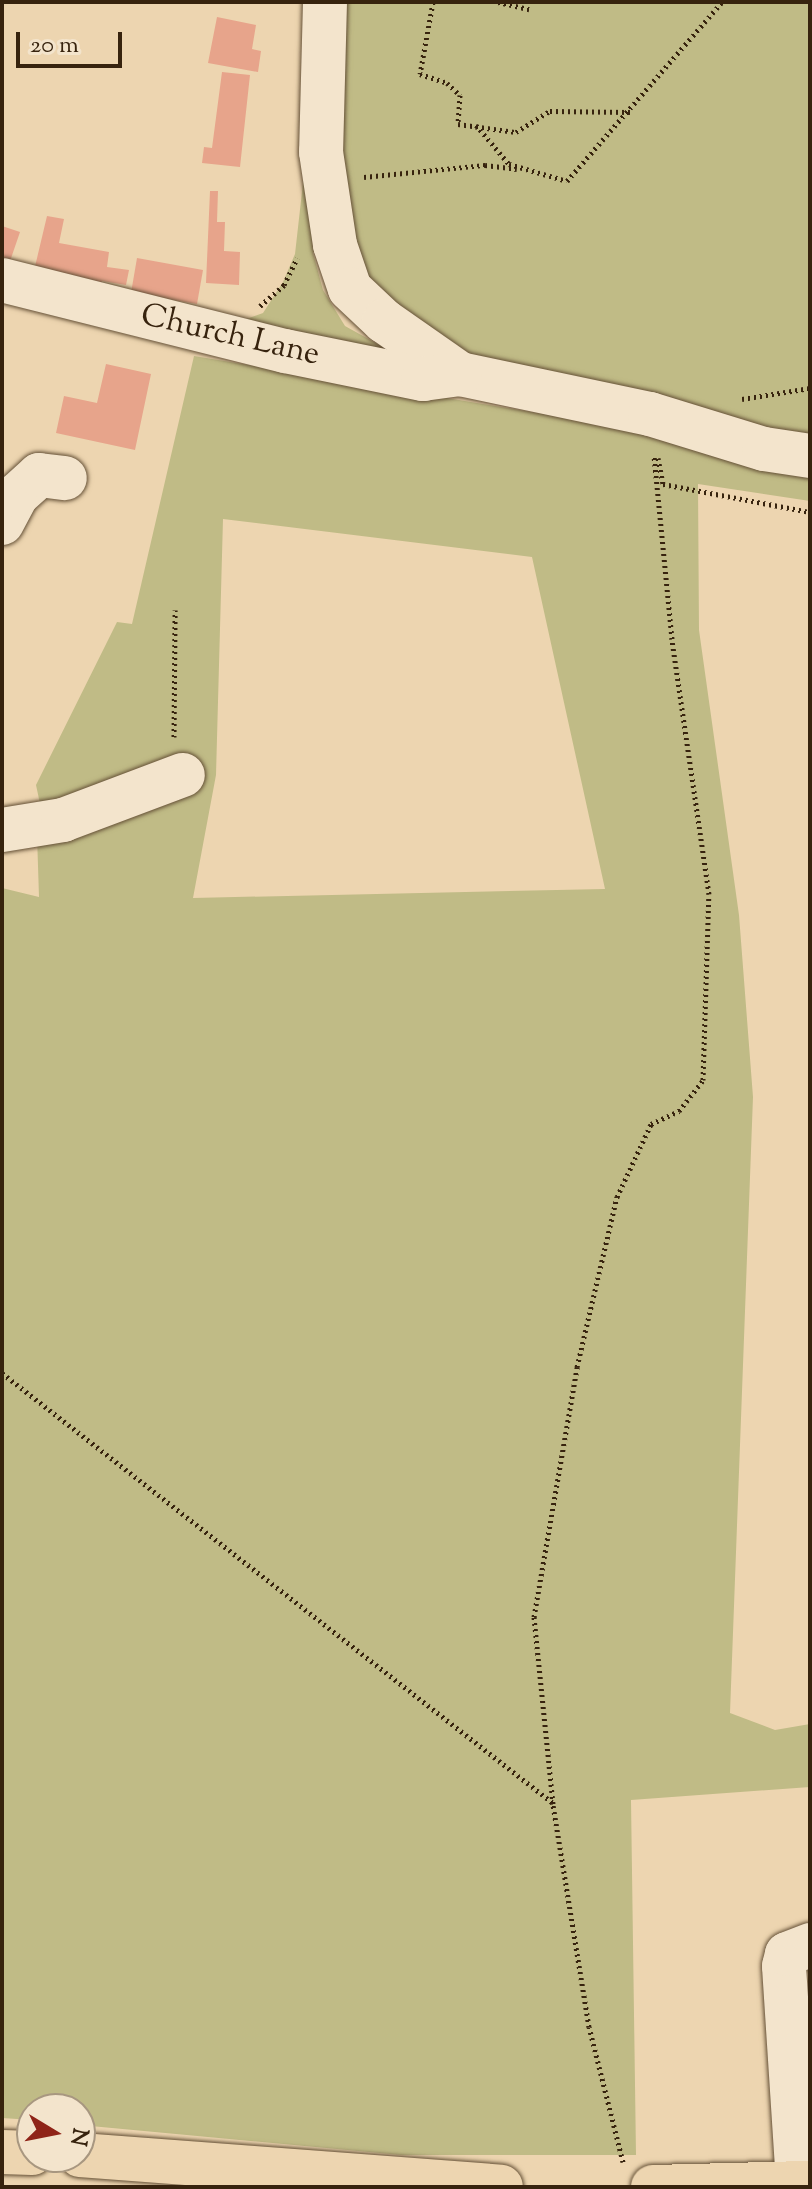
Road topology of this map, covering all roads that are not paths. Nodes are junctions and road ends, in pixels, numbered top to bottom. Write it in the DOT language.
graph roads {
  1 [pos="325,2"];
  2 [pos="2,280"];
  3 [pos="460,374"];
  4 [pos="810,456"];
  5 [pos="65,478"];
  6 [pos="2,523"];
  7 [pos="178,776"];
  8 [pos="2,830"];
  9 [pos="810,1945"];
  10 [pos="96,2156"];
  11 [pos="638,2175"];
  12 [pos="804,2183"];
  13 [pos="501,2187"];
  1 -- 3 [label="street"];
  2 -- 3 [label="street, Church Lane"];
  3 -- 4 [label="street"];
  5 -- 6 [label="street"];
  7 -- 8 [label="street"];
  9 -- 12 [label="street"];
  10 -- 13 [label="highway"];
  11 -- 12 [label="highway"];
}
